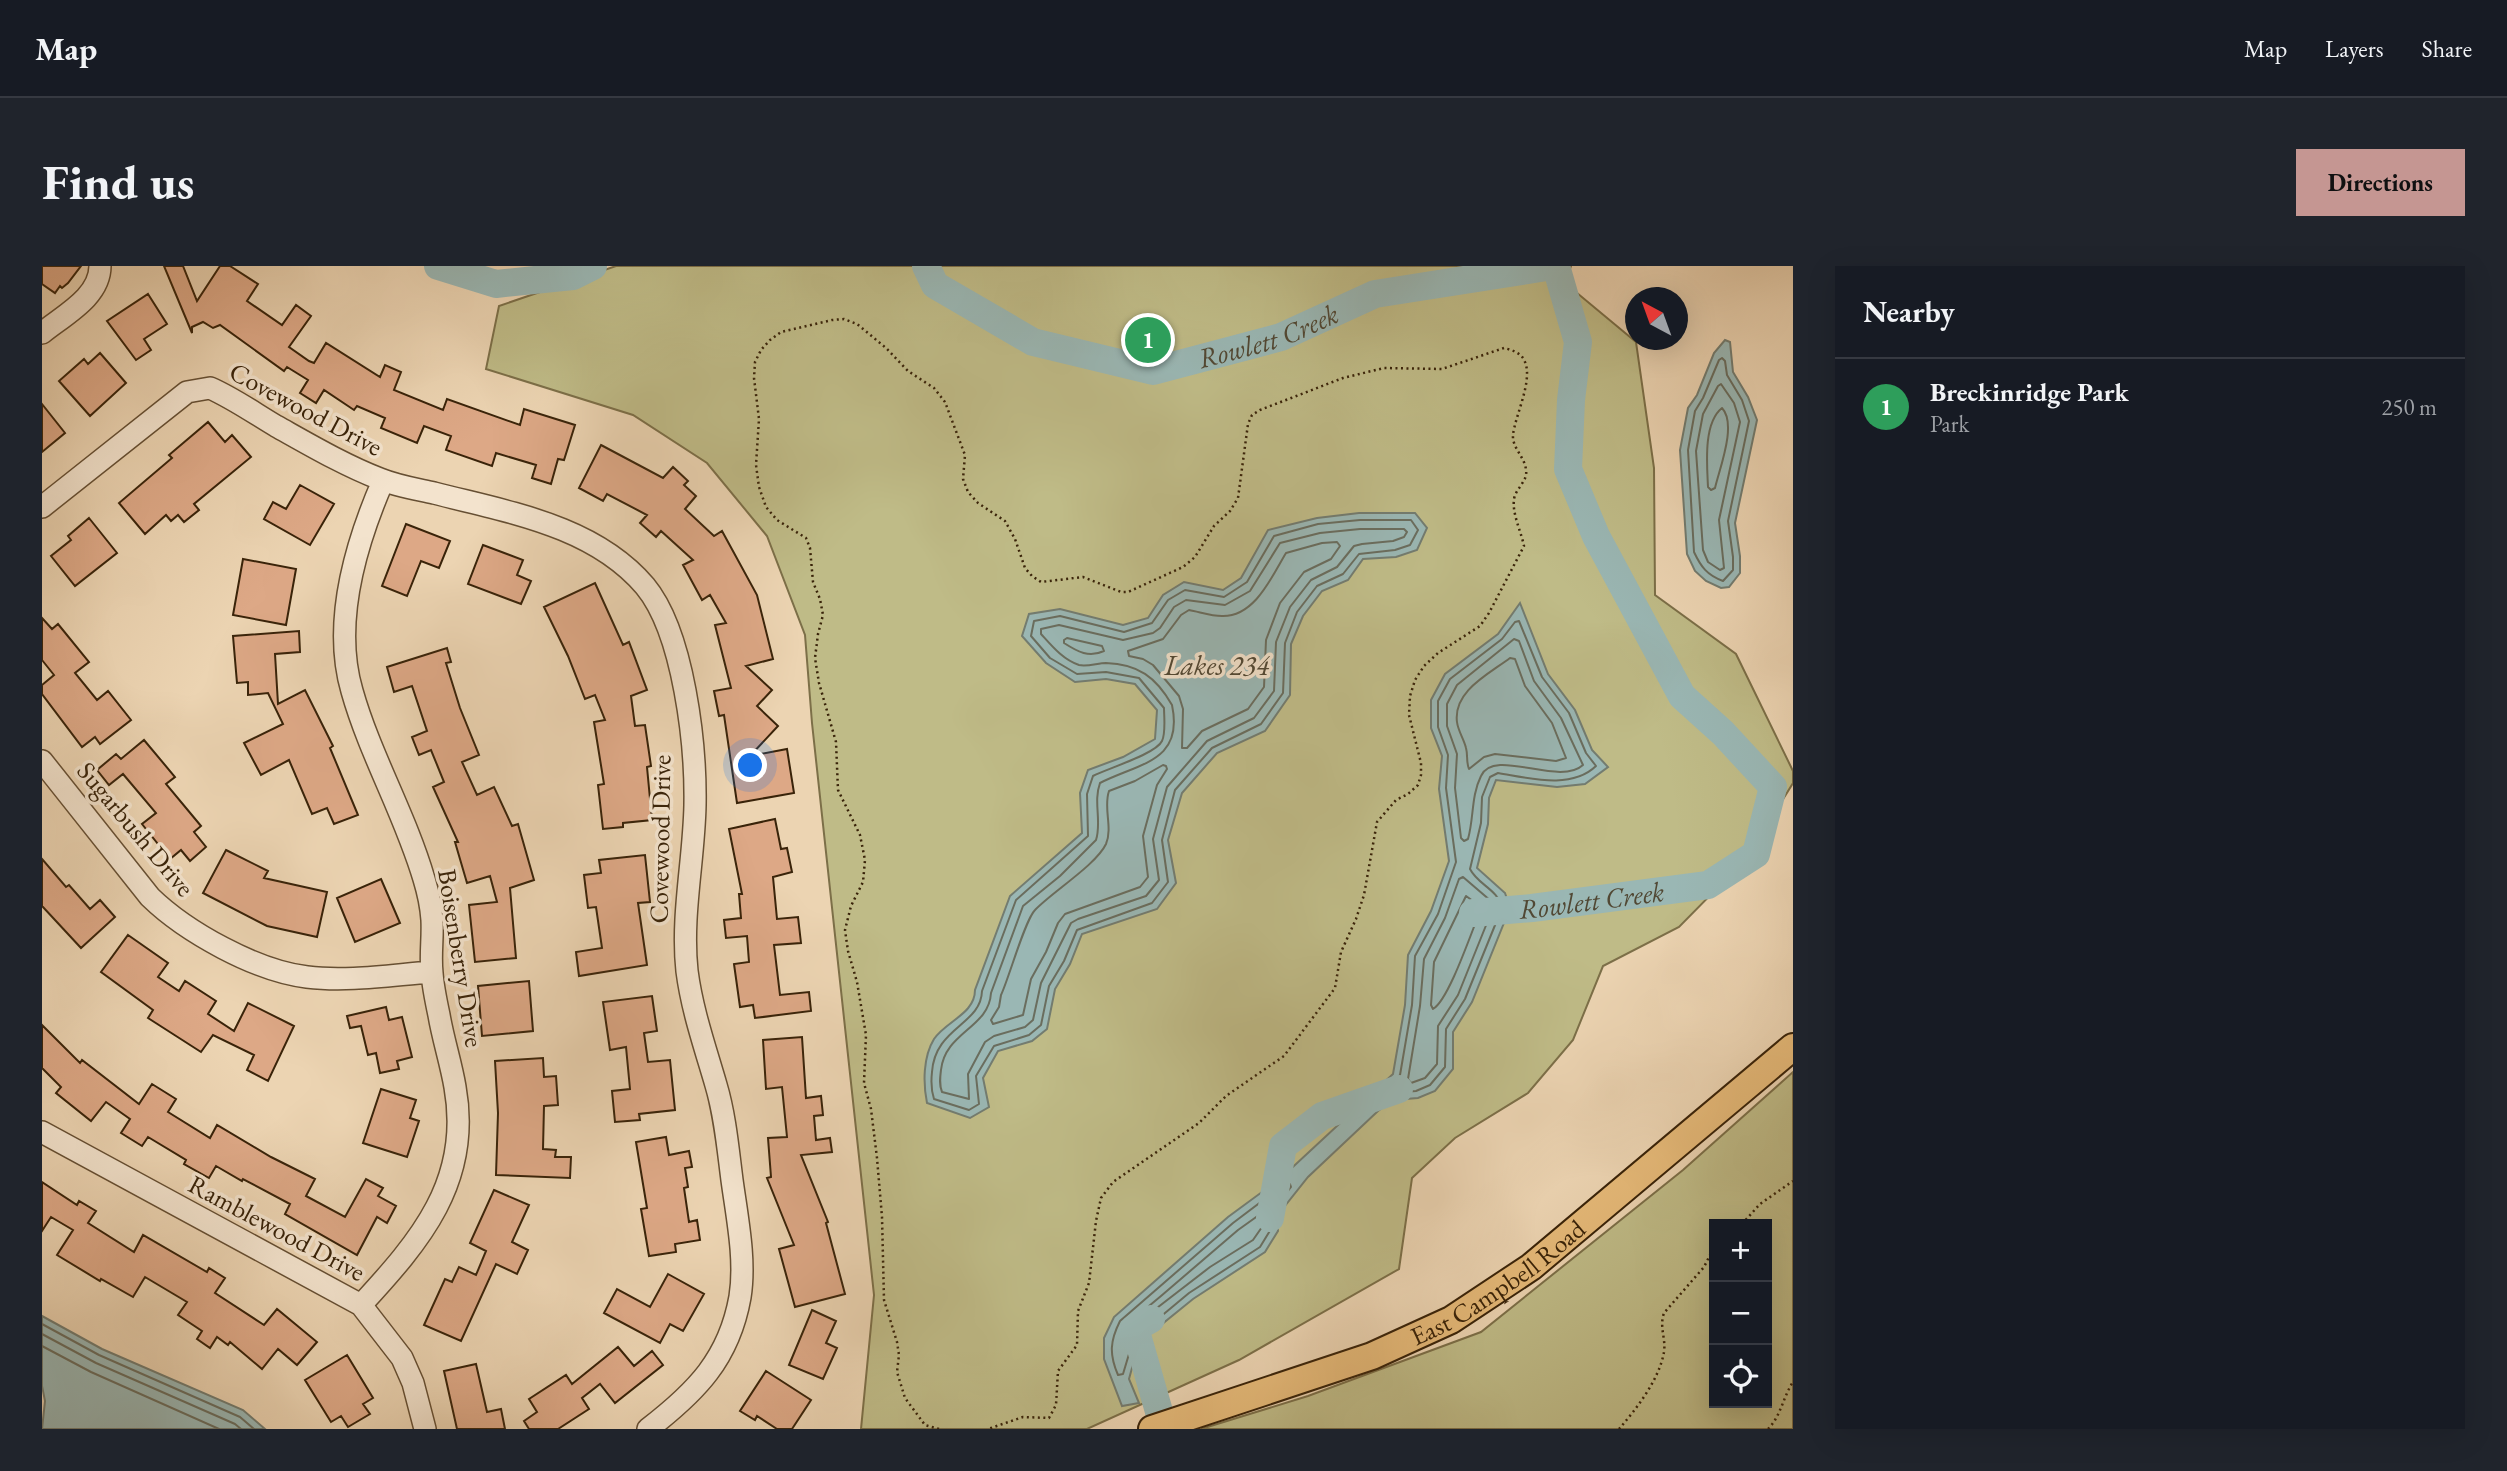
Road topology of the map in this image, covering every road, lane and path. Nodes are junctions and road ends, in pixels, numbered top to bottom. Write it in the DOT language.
graph roads {
  1 [pos="100,266"];
  2 [pos="42,333"];
  3 [pos="383,481"];
  4 [pos="42,507"];
  5 [pos="42,761"];
  6 [pos="431,972"];
  7 [pos="1793,1047"];
  8 [pos="42,1132"];
  9 [pos="1793,1181"];
  10 [pos="1746,1219"];
  11 [pos="1709,1257"];
  12 [pos="361,1305"];
  13 [pos="1793,1382"];
  14 [pos="925,1425"];
  15 [pos="1003,1427"];
  16 [pos="425,1429"];
  17 [pos="648,1429"];
  18 [pos="920,1429"];
  19 [pos="939,1429"];
  20 [pos="988,1429"];
  21 [pos="1152,1429"];
  22 [pos="1619,1429"];
  23 [pos="1768,1429"];
  1 -- 2 [label="street"];
  3 -- 4 [label="street, Covewood Drive"];
  3 -- 6 [label="street, Boisenberry Drive"];
  3 -- 17 [label="street, Covewood Drive"];
  5 -- 6 [label="street, Sugarbush Drive"];
  6 -- 12 [label="street, Boisenberry Drive"];
  7 -- 21 [label="main road, East Campbell Road"];
  8 -- 12 [label="street, Ramblewood Drive"];
  9 -- 10 [label="path"];
  11 -- 22 [label="path"];
  12 -- 16 [label="street, Ramblewood Drive"];
  13 -- 23 [label="path"];
  14 -- 15 [label="path"];
  14 -- 18 [label="path"];
  14 -- 19 [label="path"];
  15 -- 20 [label="path"];
}
